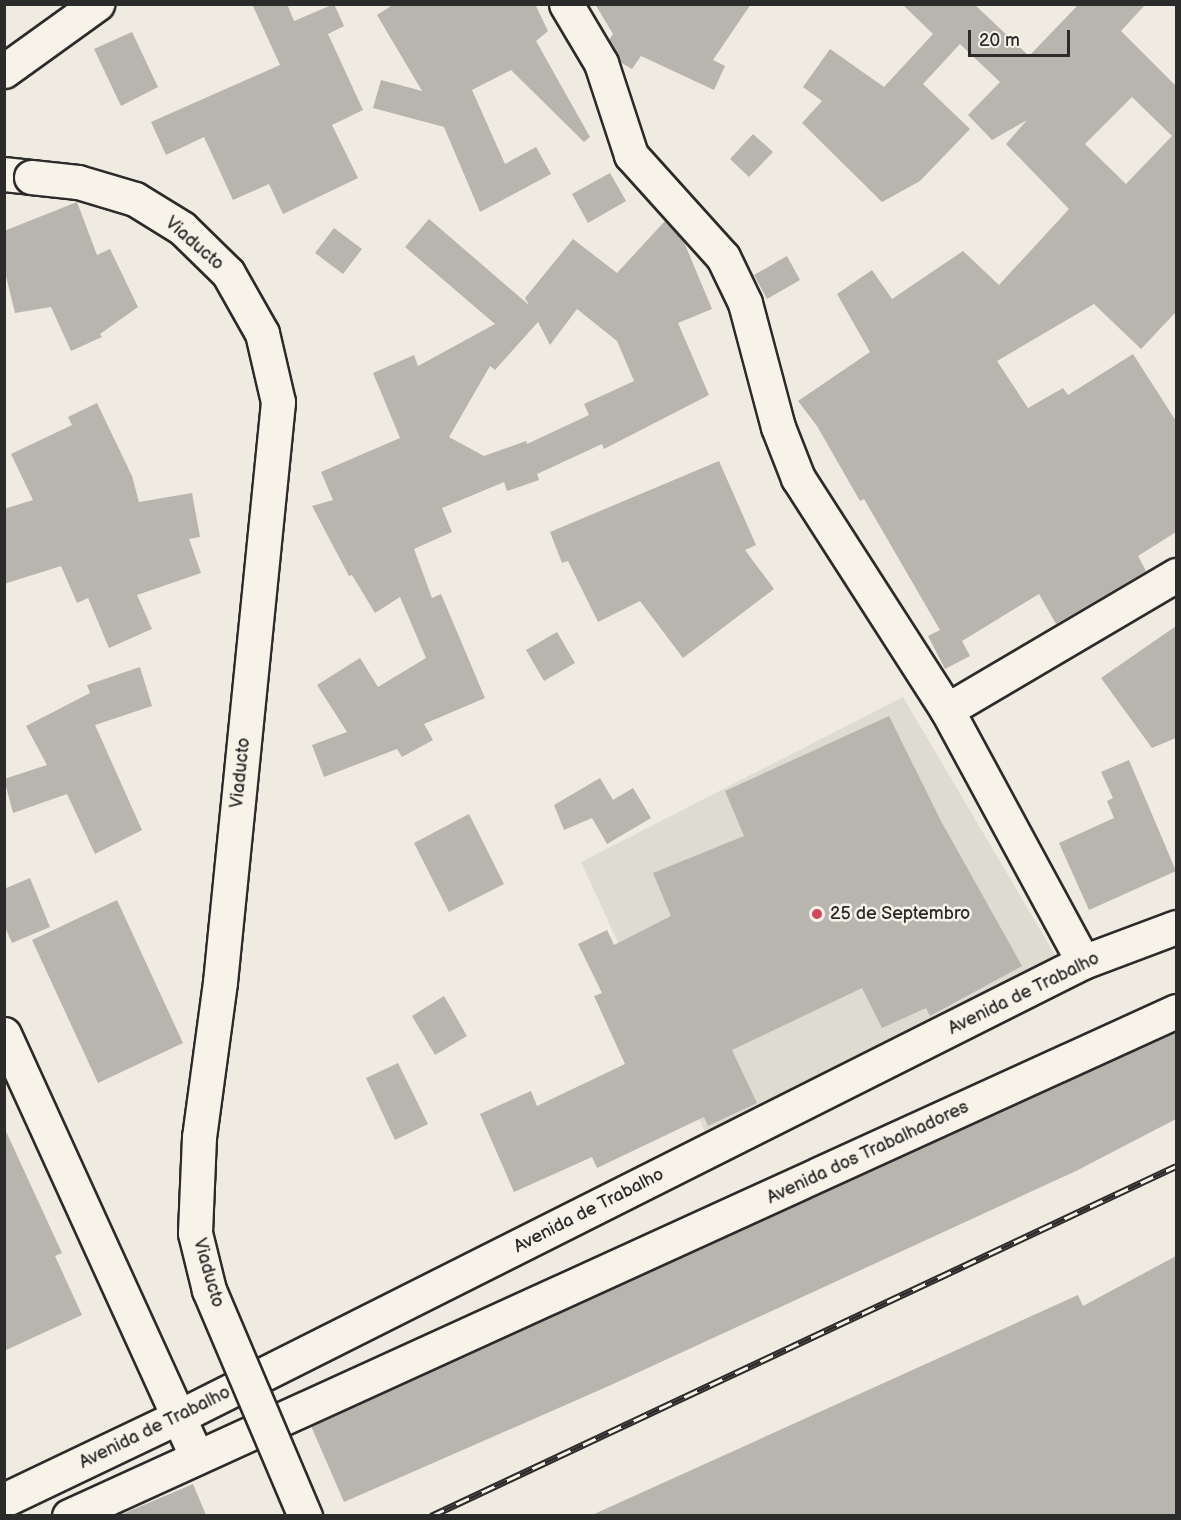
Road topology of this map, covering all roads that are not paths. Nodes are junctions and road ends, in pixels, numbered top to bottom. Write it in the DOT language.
graph roads {
  1 [pos="97,4"];
  2 [pos="566,4"];
  3 [pos="4,71"];
  4 [pos="4,174"];
  5 [pos="1176,575"];
  6 [pos="947,710"];
  7 [pos="1176,927"];
  8 [pos="1083,963"];
  9 [pos="1176,1011"];
  10 [pos="4,1034"];
  11 [pos="178,1417"];
  12 [pos="196,1455"];
  13 [pos="4,1500"];
  14 [pos="69,1515"];
  15 [pos="305,1515"];
  1 -- 3 [label="main road"];
  2 -- 6 [label="main road"];
  4 -- 15 [label="main road, Viaducto, bridge"];
  5 -- 6 [label="main road"];
  6 -- 8 [label="main road"];
  7 -- 8 [label="main road, Avenida de Trabalho"];
  8 -- 11 [label="main road, Avenida de Trabalho"];
  9 -- 12 [label="main road, Avenida dos Trabalhadores"];
  10 -- 11 [label="main road"];
  11 -- 12 [label="main road"];
  11 -- 13 [label="main road, Avenida de Trabalho"];
  12 -- 14 [label="main road"];
}
